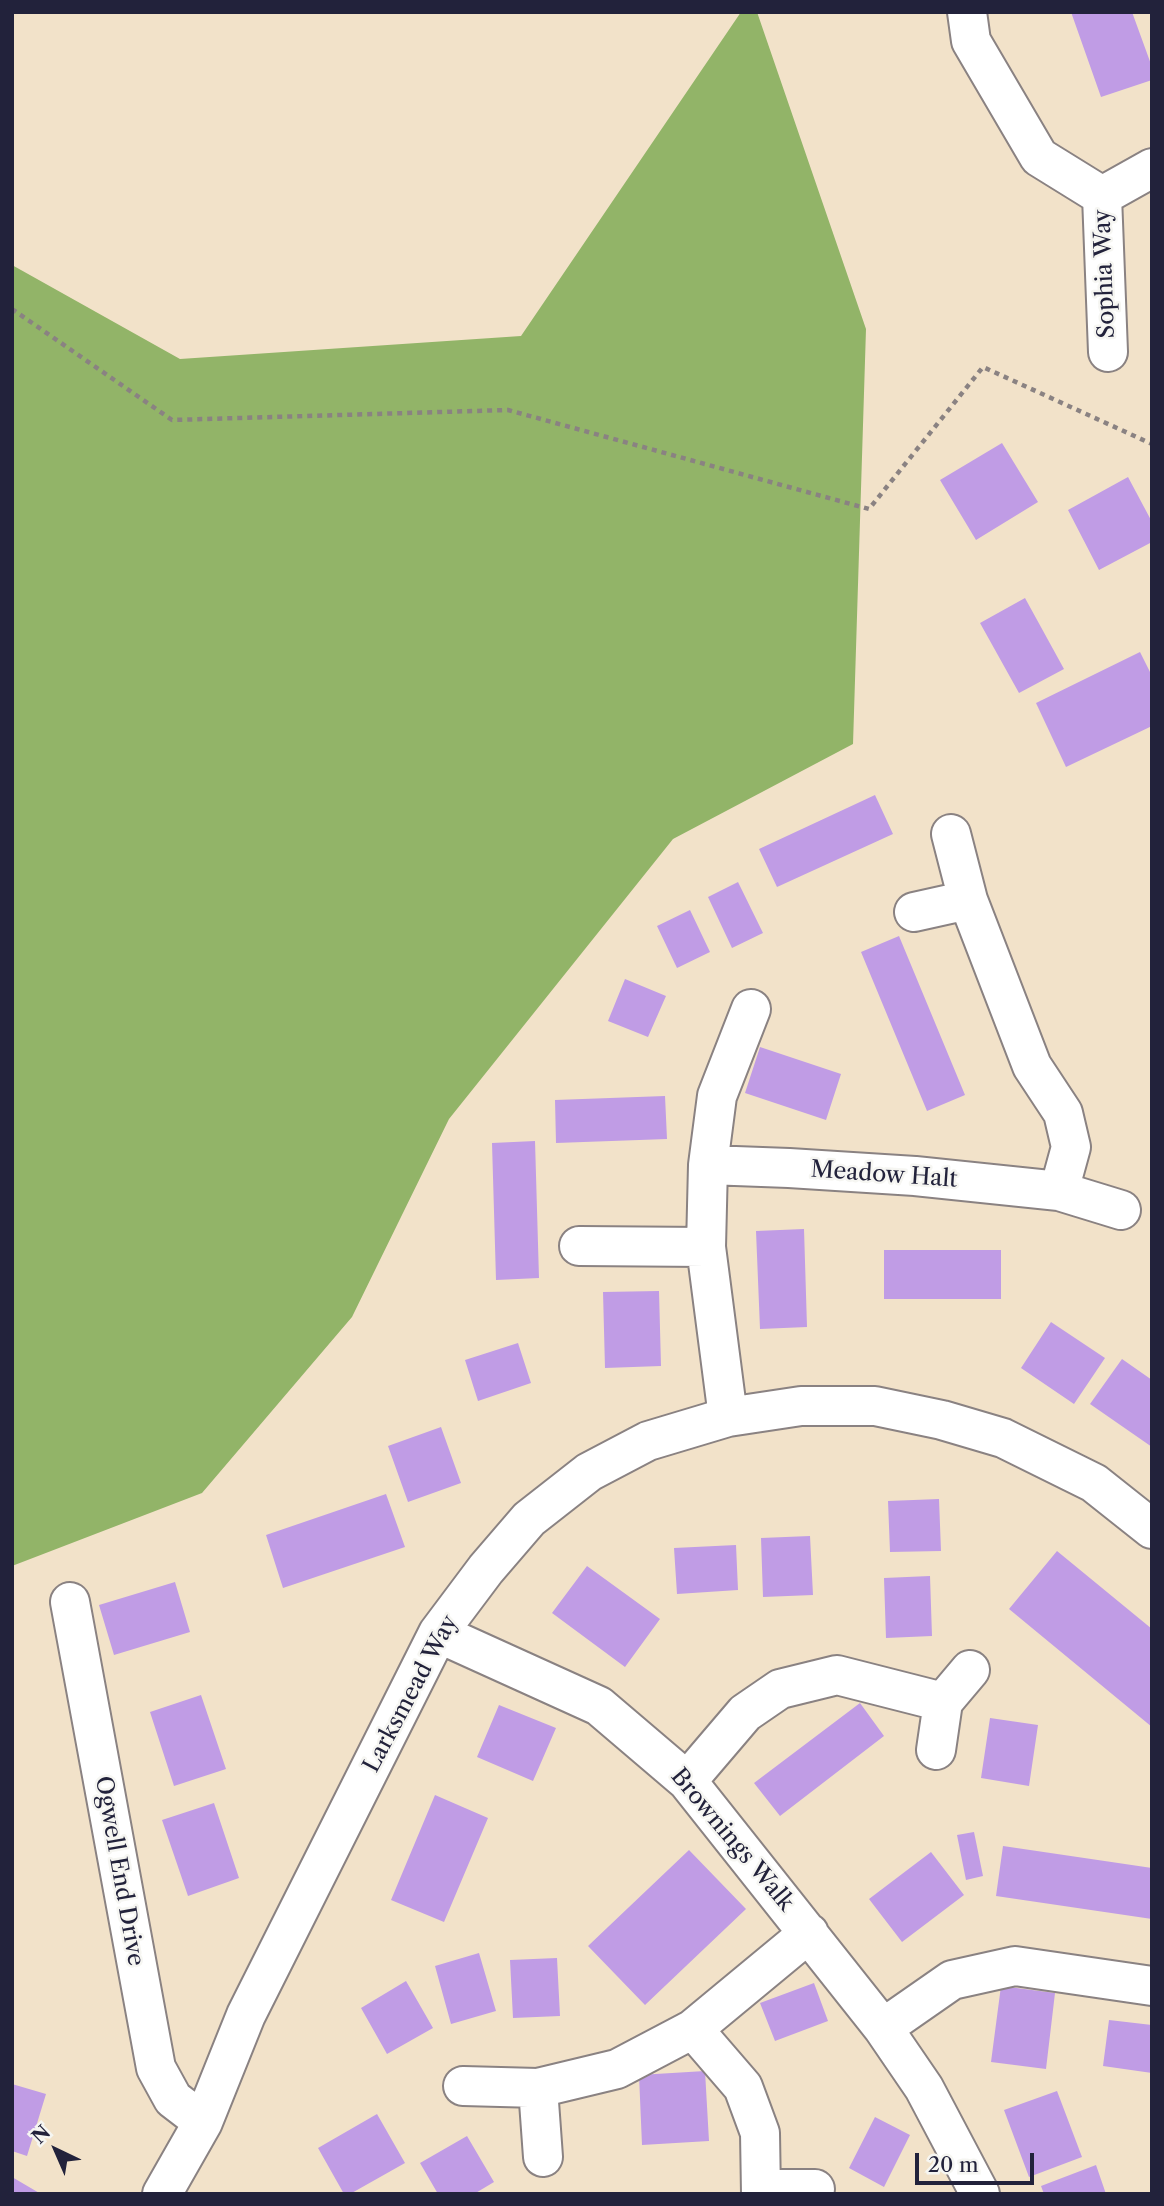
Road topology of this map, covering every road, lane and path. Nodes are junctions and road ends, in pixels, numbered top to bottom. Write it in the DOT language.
graph roads {
  1 [pos="967,12"];
  2 [pos="1152,168"];
  3 [pos="1102,196"];
  4 [pos="12,309"];
  5 [pos="1108,352"];
  6 [pos="1152,444"];
  7 [pos="951,834"];
  8 [pos="968,900"];
  9 [pos="914,912"];
  10 [pos="751,1009"];
  11 [pos="708,1165"];
  12 [pos="1059,1191"];
  13 [pos="1121,1210"];
  14 [pos="579,1246"];
  15 [pos="706,1247"];
  16 [pos="728,1417"];
  17 [pos="1152,1529"];
  18 [pos="70,1602"];
  19 [pos="438,1633"];
  20 [pos="970,1670"];
  21 [pos="943,1702"];
  22 [pos="936,1750"];
  23 [pos="687,1781"];
  24 [pos="809,1933"];
  25 [pos="1152,1986"];
  26 [pos="883,2028"];
  27 [pos="693,2029"];
  28 [pos="463,2086"];
  29 [pos="538,2088"];
  30 [pos="203,2122"];
  31 [pos="543,2157"];
  32 [pos="815,2189"];
  33 [pos="761,2192"];
  34 [pos="162,2194"];
  35 [pos="980,2194"];
  1 -- 3 [label="street"];
  2 -- 3 [label="street"];
  3 -- 5 [label="street, Sophia Way"];
  4 -- 6 [label="path"];
  7 -- 8 [label="street"];
  8 -- 9 [label="street"];
  8 -- 12 [label="street"];
  10 -- 11 [label="street"];
  11 -- 12 [label="street, Meadow Halt"];
  11 -- 15 [label="street"];
  12 -- 13 [label="street, Meadow Halt"];
  14 -- 15 [label="street"];
  15 -- 16 [label="street"];
  16 -- 17 [label="street, Larksmead Way"];
  16 -- 19 [label="street, Larksmead Way"];
  18 -- 30 [label="street, Ogwell End Drive"];
  19 -- 23 [label="street, Brownings Walk"];
  19 -- 30 [label="street, Larksmead Way"];
  20 -- 21 [label="street"];
  21 -- 22 [label="street"];
  21 -- 23 [label="street"];
  23 -- 24 [label="street, Brownings Walk"];
  24 -- 26 [label="street, Brownings Walk"];
  24 -- 27 [label="street"];
  25 -- 26 [label="street"];
  26 -- 35 [label="street, Brownings Walk"];
  27 -- 29 [label="street"];
  27 -- 33 [label="street"];
  28 -- 29 [label="street"];
  29 -- 31 [label="street"];
  30 -- 34 [label="street, Larksmead Way"];
  32 -- 33 [label="street"];
}
